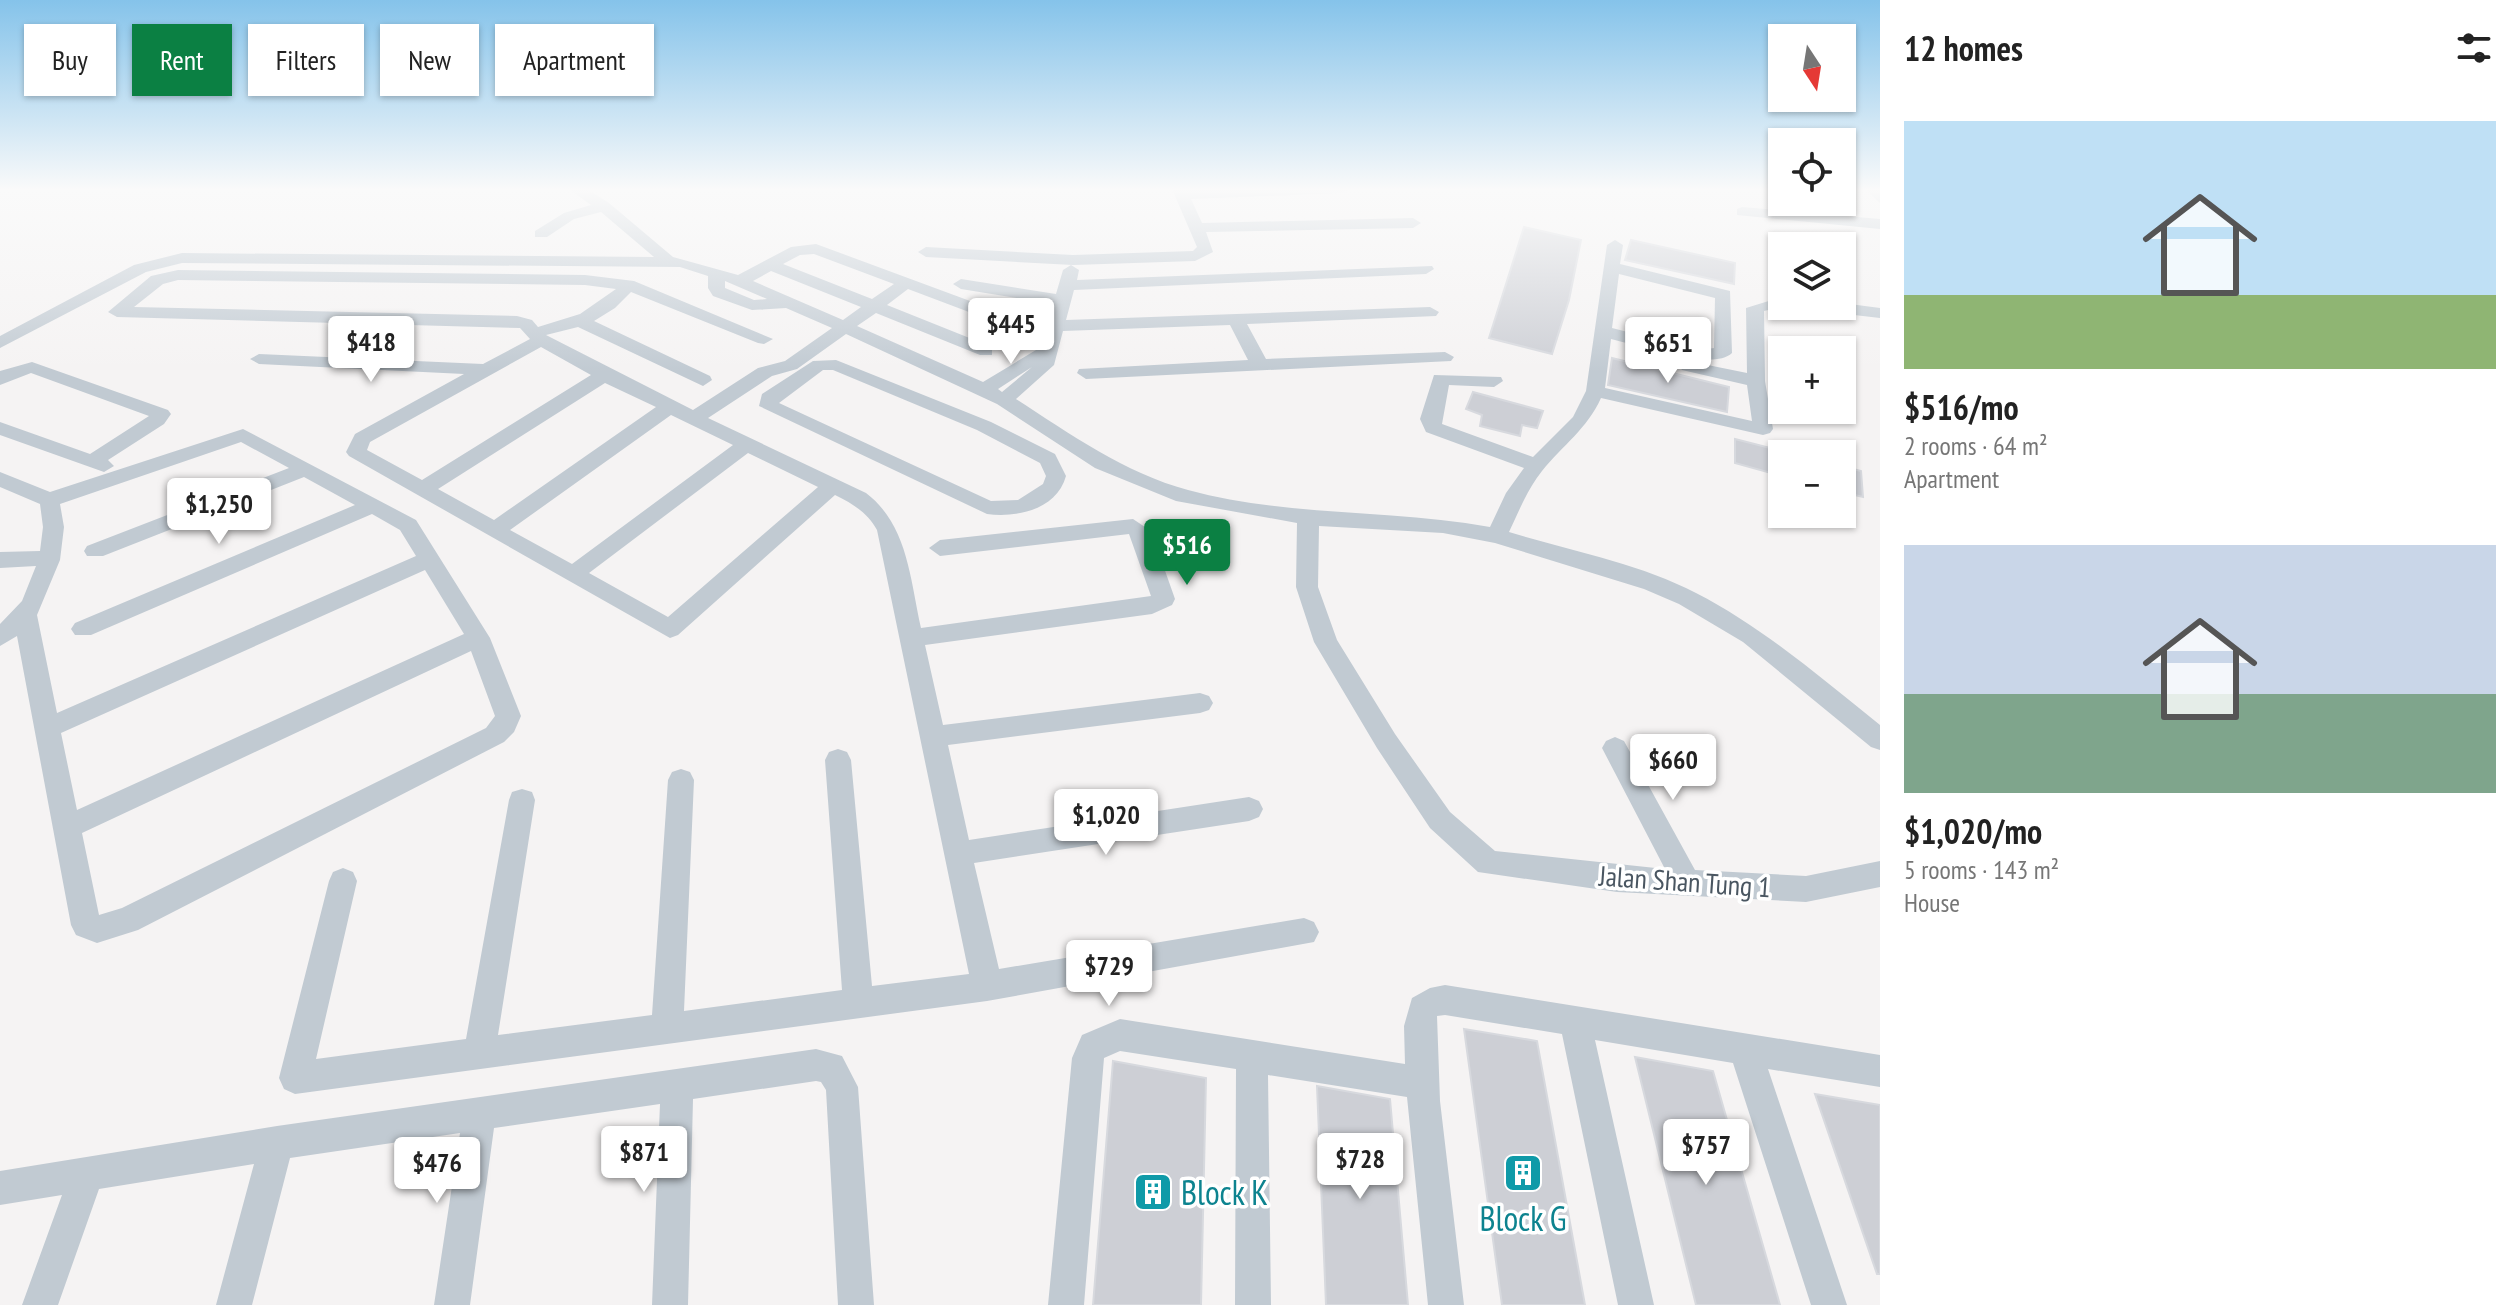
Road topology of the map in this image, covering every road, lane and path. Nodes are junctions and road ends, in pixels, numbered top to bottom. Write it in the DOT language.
graph roads {
  1 [pos="655,250"];
  2 [pos="799,250"];
  3 [pos="819,250"];
  4 [pos="1205,250"];
  5 [pos="1614,250"];
  6 [pos="926,252"];
  7 [pos="1073,260"];
  8 [pos="668,261"];
  9 [pos="769,264"];
  10 [pos="1611,267"];
  11 [pos="1426,269"];
  12 [pos="717,272"];
  13 [pos="740,281"];
  14 [pos="908,282"];
  15 [pos="961,284"];
  16 [pos="628,285"];
  17 [pos="1065,292"];
  18 [pos="790,302"];
  19 [pos="873,305"];
  20 [pos="1768,305"];
  21 [pos="1856,310"];
  22 [pos="1430,312"];
  23 [pos="1880,313"];
  24 [pos="580,321"];
  25 [pos="1237,321"];
  26 [pos="844,323"];
  27 [pos="1020,325"];
  28 [pos="538,336"];
  29 [pos="1052,337"];
  30 [pos="3,339"];
  31 [pos="764,339"];
  32 [pos="1601,339"];
  33 [pos="986,351"];
  34 [pos="1445,357"];
  35 [pos="259,359"];
  36 [pos="1260,365"];
  37 [pos="487,370"];
  38 [pos="1086,373"];
  39 [pos="604,375"];
  40 [pos="954,375"];
  41 [pos="0,379"];
  42 [pos="703,380"];
  43 [pos="1494,381"];
  44 [pos="1756,381"];
  45 [pos="984,390"];
  46 [pos="1595,391"];
  47 [pos="1010,404"];
  48 [pos="670,406"];
  49 [pos="696,417"];
  50 [pos="984,426"];
  51 [pos="0,428"];
  52 [pos="747,444"];
  53 [pos="91,462"];
  54 [pos="1536,465"];
  55 [pos="306,469"];
  56 [pos="129,473"];
  57 [pos="0,479"];
  58 [pos="832,486"];
  59 [pos="423,489"];
  60 [pos="49,500"];
  61 [pos="374,505"];
  62 [pos="1308,518"];
  63 [pos="495,530"];
  64 [pos="1497,536"];
  65 [pos="940,548"];
  66 [pos="95,551"];
  67 [pos="48,558"];
  68 [pos="430,559"];
  69 [pos="0,560"];
  70 [pos="572,575"];
  71 [pos="25,615"];
  72 [pos="83,629"];
  73 [pos="0,637"];
  74 [pos="478,638"];
  75 [pos="911,638"];
  76 [pos="1200,703"];
  77 [pos="48,728"];
  78 [pos="932,737"];
  79 [pos="1880,740"];
  80 [pos="1615,748"];
  81 [pos="838,760"];
  82 [pos="681,780"];
  83 [pos="522,800"];
  84 [pos="1249,809"];
  85 [pos="68,827"];
  86 [pos="956,854"];
  87 [pos="1880,874"];
  88 [pos="343,881"];
  89 [pos="1686,881"];
  90 [pos="1304,932"];
  91 [pos="987,986"];
  92 [pos="858,1004"];
  93 [pos="1575,1021"];
  94 [pos="667,1029"];
  95 [pos="1745,1049"];
  96 [pos="479,1054"];
  97 [pos="1252,1054"];
  98 [pos="1880,1071"];
  99 [pos="1422,1083"];
  100 [pos="677,1084"];
  101 [pos="479,1114"];
  102 [pos="277,1143"];
  103 [pos="87,1173"];
  104 [pos="0,1188"];
  105 [pos="40,1305"];
  106 [pos="234,1305"];
  107 [pos="452,1305"];
  108 [pos="670,1305"];
  109 [pos="856,1305"];
  110 [pos="1066,1305"];
  111 [pos="1253,1305"];
  112 [pos="1446,1305"];
  113 [pos="1636,1305"];
  114 [pos="1829,1305"];
  1 -- 8 [label="street"];
  2 -- 9 [label="street"];
  3 -- 14 [label="street"];
  4 -- 7 [label="street"];
  5 -- 10 [label="street"];
  6 -- 7 [label="street"];
  7 -- 17 [label="street"];
  8 -- 12 [label="street"];
  8 -- 30 [label="street"];
  9 -- 13 [label="street"];
  9 -- 19 [label="street"];
  10 -- 32 [label="street"];
  10 -- 32 [label="street"];
  11 -- 17 [label="street"];
  12 -- 13 [label="street"];
  12 -- 18 [label="street"];
  13 -- 18 [label="street"];
  14 -- 19 [label="street"];
  14 -- 27 [label="street"];
  15 -- 17 [label="street"];
  16 -- 24 [label="street"];
  16 -- 28 [label="street"];
  16 -- 31 [label="street"];
  17 -- 29 [label="street"];
  18 -- 26 [label="street"];
  19 -- 26 [label="street"];
  19 -- 33 [label="street"];
  20 -- 44 [label="street"];
  21 -- 23 [label="street"];
  22 -- 25 [label="street"];
  24 -- 28 [label="street"];
  24 -- 42 [label="street"];
  25 -- 29 [label="street"];
  25 -- 36 [label="street"];
  26 -- 40 [label="street"];
  26 -- 49 [label="street"];
  27 -- 29 [label="street"];
  27 -- 33 [label="street"];
  28 -- 37 [label="street"];
  28 -- 39 [label="street"];
  29 -- 45 [label="street"];
  29 -- 47 [label="street"];
  32 -- 44 [label="street"];
  32 -- 46 [label="street"];
  33 -- 40 [label="street"];
  34 -- 36 [label="street"];
  35 -- 37 [label="street"];
  36 -- 38 [label="street"];
  37 -- 59 [label="street"];
  39 -- 48 [label="street"];
  39 -- 59 [label="street"];
  40 -- 45 [label="street"];
  41 -- 53 [label="street"];
  43 -- 54 [label="street"];
  44 -- 46 [label="street"];
  45 -- 47 [label="street"];
  46 -- 54 [label="street"];
  47 -- 50 [label="street"];
  47 -- 62 [label="street"];
  48 -- 49 [label="street"];
  48 -- 63 [label="street"];
  49 -- 52 [label="street"];
  50 -- 50 [label="street"];
  51 -- 53 [label="street"];
  52 -- 58 [label="street"];
  52 -- 70 [label="street"];
  53 -- 56 [label="street"];
  54 -- 64 [label="street"];
  55 -- 56 [label="street"];
  55 -- 61 [label="street"];
  55 -- 66 [label="street"];
  56 -- 60 [label="street"];
  57 -- 60 [label="street"];
  58 -- 70 [label="street"];
  58 -- 75 [label="street"];
  59 -- 63 [label="street"];
  60 -- 67 [label="street"];
  61 -- 68 [label="street"];
  61 -- 72 [label="street"];
  62 -- 64 [label="street"];
  62 -- 89 [label="street, Jalan Shan Tung 1"];
  63 -- 70 [label="street"];
  64 -- 79 [label="street"];
  65 -- 75 [label="street"];
  67 -- 69 [label="street"];
  67 -- 71 [label="street"];
  68 -- 74 [label="street"];
  68 -- 77 [label="street"];
  71 -- 73 [label="street"];
  71 -- 77 [label="street"];
  74 -- 85 [label="street"];
  74 -- 85 [label="street"];
  75 -- 78 [label="street"];
  76 -- 78 [label="street"];
  77 -- 85 [label="street"];
  78 -- 86 [label="street"];
  80 -- 89 [label="street"];
  81 -- 92 [label="street"];
  82 -- 94 [label="street"];
  83 -- 96 [label="street"];
  84 -- 86 [label="street"];
  86 -- 91 [label="street"];
  87 -- 89 [label="street, Jalan Shan Tung 1"];
  88 -- 96 [label="street"];
  90 -- 91 [label="street"];
  91 -- 92 [label="street"];
  92 -- 94 [label="street"];
  93 -- 95 [label="street"];
  93 -- 99 [label="street"];
  93 -- 113 [label="street"];
  94 -- 96 [label="street"];
  95 -- 98 [label="street"];
  95 -- 114 [label="street"];
  97 -- 99 [label="street"];
  97 -- 110 [label="street"];
  97 -- 111 [label="street"];
  99 -- 112 [label="street"];
  100 -- 101 [label="street"];
  100 -- 108 [label="street"];
  100 -- 109 [label="street"];
  101 -- 102 [label="street"];
  101 -- 107 [label="street"];
  102 -- 103 [label="street"];
  102 -- 106 [label="street"];
  103 -- 104 [label="street"];
  103 -- 105 [label="street"];
}
